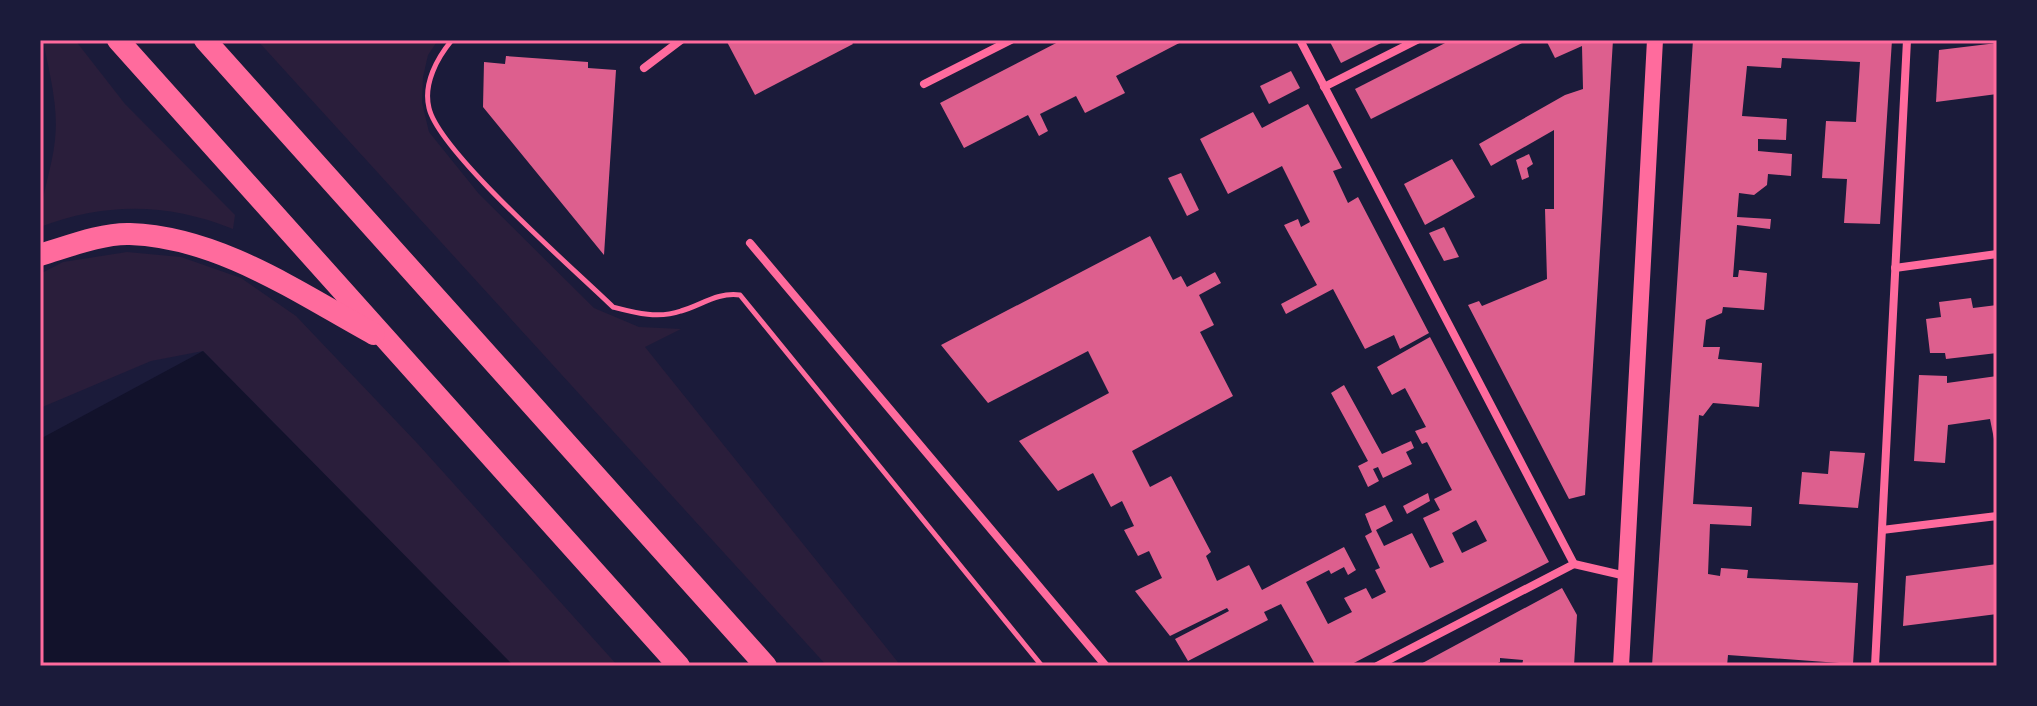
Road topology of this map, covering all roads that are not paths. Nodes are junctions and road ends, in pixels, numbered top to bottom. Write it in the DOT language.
graph roads {
  1 [pos="118,40"];
  2 [pos="205,40"];
  3 [pos="681,40"];
  4 [pos="1011,40"];
  5 [pos="1300,40"];
  6 [pos="1417,40"];
  7 [pos="1655,40"];
  8 [pos="1907,40"];
  9 [pos="644,68"];
  10 [pos="924,84"];
  11 [pos="1324,87"];
  12 [pos="750,243"];
  13 [pos="1997,254"];
  14 [pos="40,255"];
  15 [pos="1895,268"];
  16 [pos="389,343"];
  17 [pos="1997,516"];
  18 [pos="1882,530"];
  19 [pos="1574,564"];
  20 [pos="1626,576"];
  21 [pos="679,666"];
  22 [pos="766,666"];
  23 [pos="1106,666"];
  24 [pos="1377,666"];
  25 [pos="1621,666"];
  26 [pos="1875,666"];
  1 -- 16 [label="highway"];
  2 -- 22 [label="highway"];
  3 -- 9 [label="street"];
  4 -- 10 [label="street"];
  5 -- 11 [label="street"];
  6 -- 11 [label="street"];
  7 -- 20 [label="main road"];
  8 -- 15 [label="street"];
  11 -- 19 [label="street"];
  12 -- 23 [label="street"];
  13 -- 15 [label="street"];
  14 -- 16 [label="highway"];
  15 -- 18 [label="street"];
  16 -- 21 [label="highway"];
  17 -- 18 [label="street"];
  18 -- 26 [label="street"];
  19 -- 20 [label="street"];
  19 -- 24 [label="street"];
  20 -- 25 [label="main road"];
}
